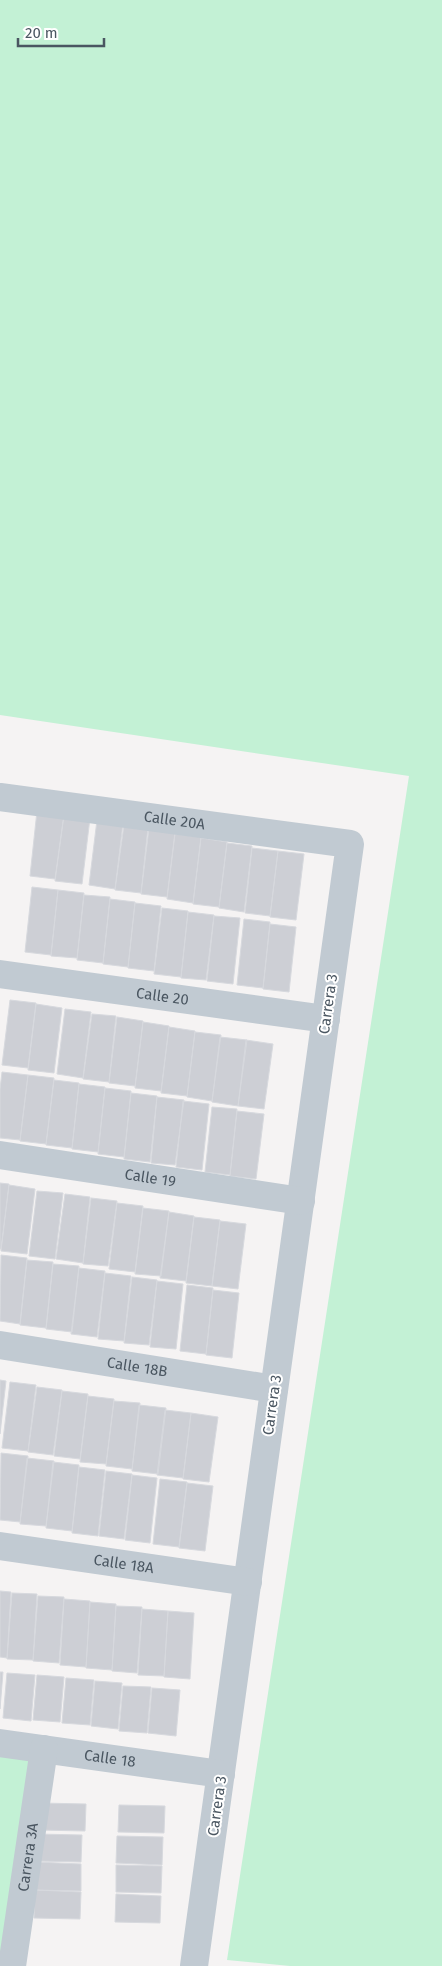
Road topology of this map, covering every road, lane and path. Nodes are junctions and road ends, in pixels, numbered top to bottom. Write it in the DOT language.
graph roads {
  1 [pos="1,802"];
  2 [pos="350,844"];
  3 [pos="0,974"];
  4 [pos="326,1019"];
  5 [pos="0,1155"];
  6 [pos="301,1201"];
  7 [pos="0,1344"];
  8 [pos="274,1389"];
  9 [pos="0,1546"];
  10 [pos="248,1582"];
  11 [pos="0,1743"];
  12 [pos="44,1749"];
  13 [pos="221,1774"];
  14 [pos="12,1966"];
  15 [pos="194,1966"];
  1 -- 2 [label="street, Calle 20A"];
  2 -- 4 [label="street, Carrera 3"];
  3 -- 4 [label="street, Calle 20"];
  4 -- 6 [label="street, Carrera 3"];
  5 -- 6 [label="street, Calle 19"];
  6 -- 8 [label="street, Carrera 3"];
  7 -- 8 [label="street, Calle 18B"];
  8 -- 10 [label="street, Carrera 3"];
  9 -- 10 [label="street, Calle 18A"];
  10 -- 13 [label="street, Carrera 3"];
  11 -- 12 [label="street, Calle 18"];
  12 -- 13 [label="street, Calle 18"];
  12 -- 14 [label="street, Carrera 3A"];
  13 -- 15 [label="street, Carrera 3"];
}
